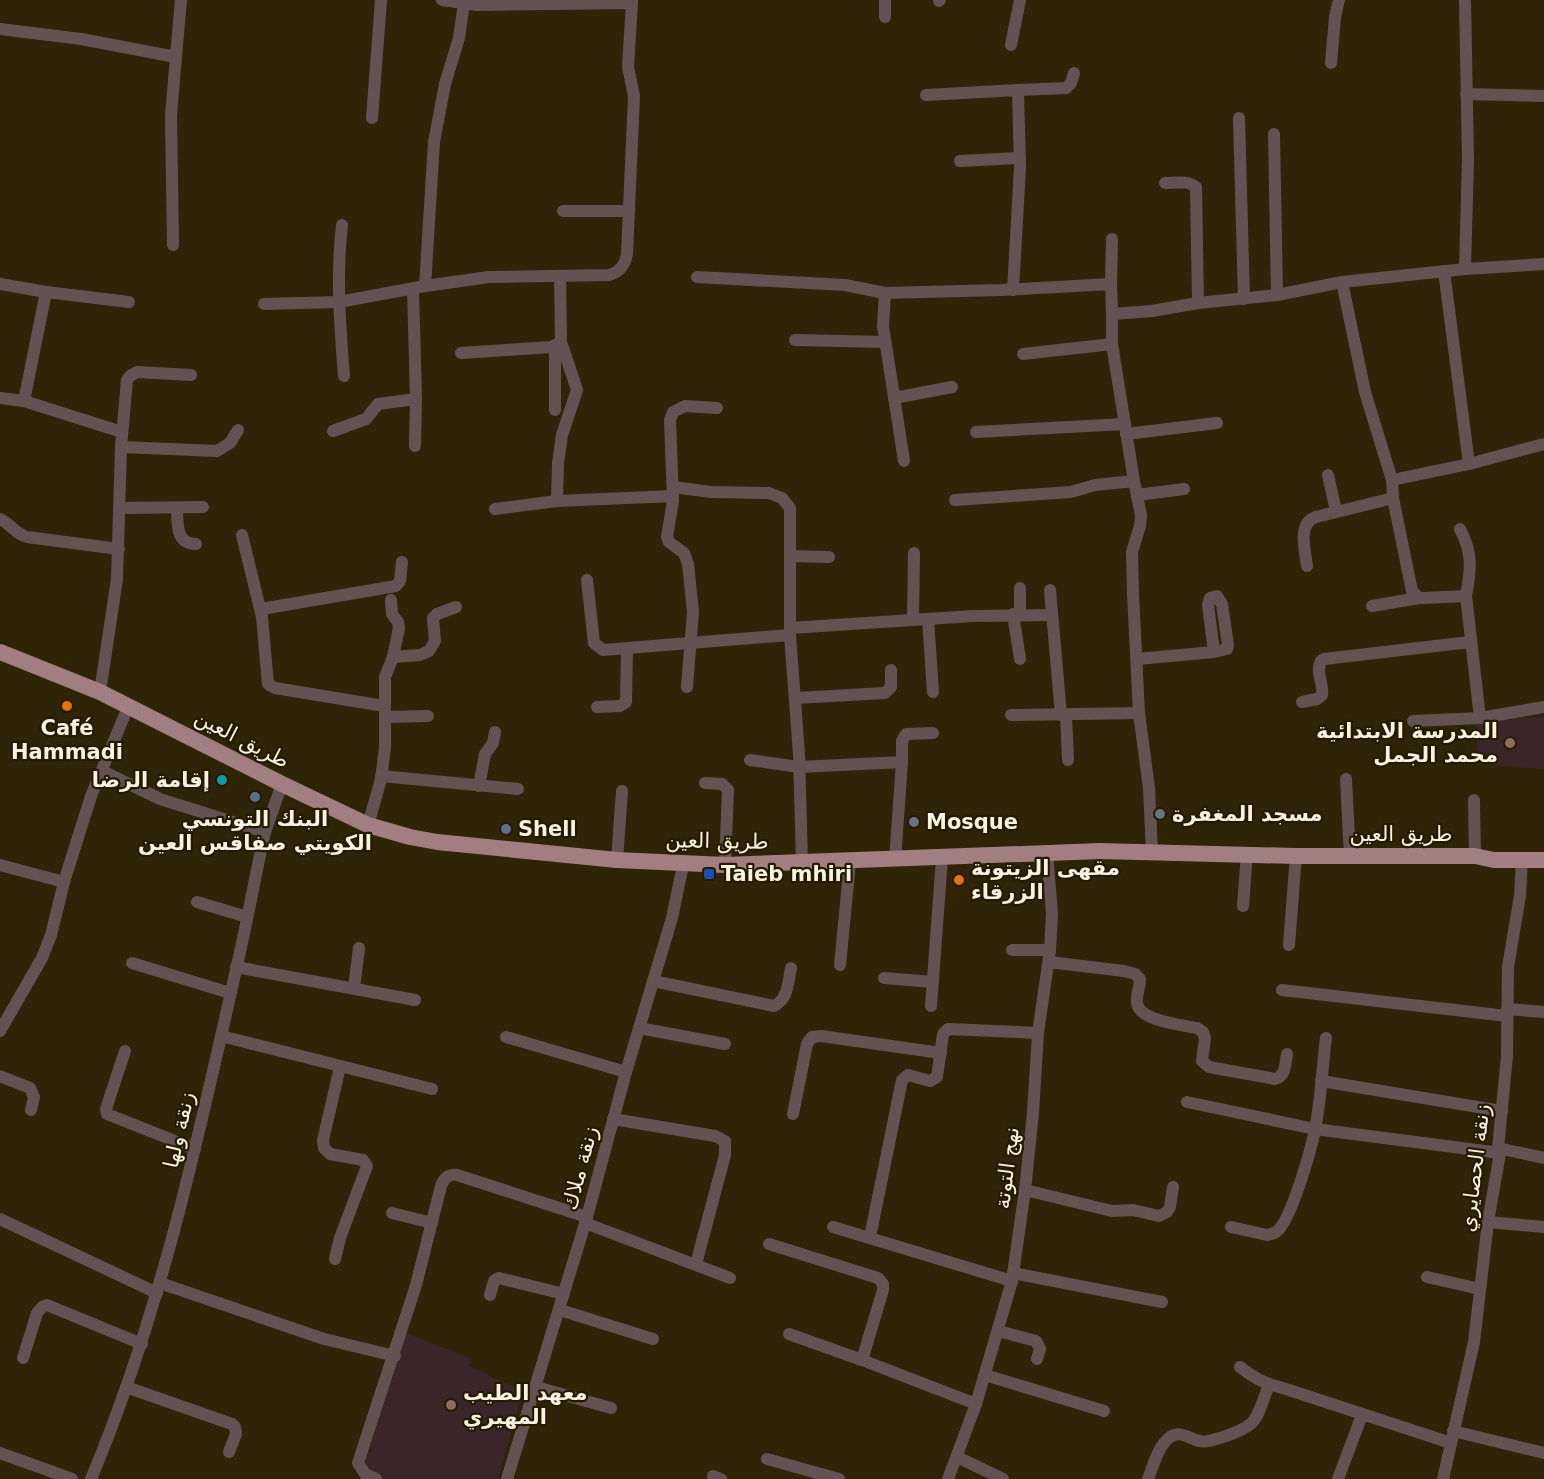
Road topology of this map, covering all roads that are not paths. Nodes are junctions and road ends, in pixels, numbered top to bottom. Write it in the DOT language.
graph roads {
  1 [pos="181,0"];
  2 [pos="381,0"];
  3 [pos="442,0"];
  4 [pos="885,0"];
  5 [pos="1020,0"];
  6 [pos="1339,0"];
  7 [pos="1466,0"];
  8 [pos="632,2"];
  9 [pos="464,3"];
  10 [pos="885,17"];
  11 [pos="0,28"];
  12 [pos="1011,45"];
  13 [pos="176,57"];
  14 [pos="1331,63"];
  15 [pos="1074,73"];
  16 [pos="1018,90"];
  17 [pos="1466,94"];
  18 [pos="926,95"];
  19 [pos="1544,96"];
  20 [pos="372,118"];
  21 [pos="1239,118"];
  22 [pos="1274,134"];
  23 [pos="1020,158"];
  24 [pos="960,160"];
  25 [pos="1165,183"];
  26 [pos="563,211"];
  27 [pos="629,211"];
  28 [pos="342,225"];
  29 [pos="1112,239"];
  30 [pos="173,245"];
  31 [pos="1544,264"];
  32 [pos="1466,269"];
  33 [pos="1444,271"];
  34 [pos="560,277"];
  35 [pos="697,277"];
  36 [pos="1342,282"];
  37 [pos="0,284"];
  38 [pos="1111,284"];
  39 [pos="419,288"];
  40 [pos="1013,290"];
  41 [pos="46,292"];
  42 [pos="885,293"];
  43 [pos="1277,295"];
  44 [pos="1244,299"];
  45 [pos="129,302"];
  46 [pos="339,302"];
  47 [pos="1198,303"];
  48 [pos="264,304"];
  49 [pos="1112,314"];
  50 [pos="795,340"];
  51 [pos="885,342"];
  52 [pos="558,344"];
  53 [pos="1112,344"];
  54 [pos="461,353"];
  55 [pos="1023,354"];
  56 [pos="191,375"];
  57 [pos="344,376"];
  58 [pos="951,387"];
  59 [pos="0,398"];
  60 [pos="894,398"];
  61 [pos="416,399"];
  62 [pos="24,400"];
  63 [pos="717,408"];
  64 [pos="555,410"];
  65 [pos="1216,423"];
  66 [pos="1126,429"];
  67 [pos="237,430"];
  68 [pos="333,431"];
  69 [pos="122,432"];
  70 [pos="976,432"];
  71 [pos="1544,444"];
  72 [pos="415,446"];
  73 [pos="121,447"];
  74 [pos="904,461"];
  75 [pos="1469,464"];
  76 [pos="1328,475"];
  77 [pos="1392,480"];
  78 [pos="1134,481"];
  79 [pos="1184,489"];
  80 [pos="673,492"];
  81 [pos="1137,495"];
  82 [pos="1394,498"];
  83 [pos="955,500"];
  84 [pos="557,501"];
  85 [pos="203,507"];
  86 [pos="120,508"];
  87 [pos="177,508"];
  88 [pos="495,509"];
  89 [pos="1336,511"];
  90 [pos="0,519"];
  91 [pos="1460,529"];
  92 [pos="243,535"];
  93 [pos="196,544"];
  94 [pos="119,549"];
  95 [pos="914,553"];
  96 [pos="790,556"];
  97 [pos="829,558"];
  98 [pos="402,562"];
  99 [pos="1306,566"];
  100 [pos="587,580"];
  101 [pos="1020,588"];
  102 [pos="1050,590"];
  103 [pos="1466,596"];
  104 [pos="1419,598"];
  105 [pos="391,600"];
  106 [pos="1372,606"];
  107 [pos="456,607"];
  108 [pos="261,609"];
  109 [pos="1017,615"];
  110 [pos="1050,615"];
  111 [pos="928,619"];
  112 [pos="913,620"];
  113 [pos="790,631"];
  114 [pos="690,642"];
  115 [pos="1470,642"];
  116 [pos="627,649"];
  117 [pos="0,652"];
  118 [pos="1214,652"];
  119 [pos="393,657"];
  120 [pos="1020,659"];
  121 [pos="1137,659"];
  122 [pos="891,670"];
  123 [pos="687,687"];
  124 [pos="100,692"];
  125 [pos="933,692"];
  126 [pos="796,698"];
  127 [pos="1302,702"];
  128 [pos="128,707"];
  129 [pos="597,707"];
  130 [pos="1544,707"];
  131 [pos="385,711"];
  132 [pos="1139,713"];
  133 [pos="1011,715"];
  134 [pos="1063,715"];
  135 [pos="428,716"];
  136 [pos="1480,718"];
  137 [pos="1413,722"];
  138 [pos="495,732"];
  139 [pos="933,733"];
  140 [pos="750,760"];
  141 [pos="1068,760"];
  142 [pos="902,762"];
  143 [pos="799,767"];
  144 [pos="102,771"];
  145 [pos="381,776"];
  146 [pos="1346,779"];
  147 [pos="705,783"];
  148 [pos="282,784"];
  149 [pos="479,786"];
  150 [pos="518,789"];
  151 [pos="622,791"];
  152 [pos="1474,800"];
  153 [pos="368,825"];
  154 [pos="265,832"];
  155 [pos="1544,850"];
  156 [pos="1152,852"];
  157 [pos="1047,853"];
  158 [pos="1247,854"];
  159 [pos="1296,856"];
  160 [pos="1350,856"];
  161 [pos="1475,856"];
  162 [pos="942,858"];
  163 [pos="617,860"];
  164 [pos="895,860"];
  165 [pos="1522,860"];
  166 [pos="1544,860"];
  167 [pos="850,862"];
  168 [pos="802,863"];
  169 [pos="683,864"];
  170 [pos="0,865"];
  171 [pos="725,865"];
  172 [pos="64,882"];
  173 [pos="197,902"];
  174 [pos="1243,906"];
  175 [pos="247,916"];
  176 [pos="1289,945"];
  177 [pos="358,948"];
  178 [pos="1012,950"];
  179 [pos="1049,956"];
  180 [pos="132,963"];
  181 [pos="840,965"];
  182 [pos="236,967"];
  183 [pos="791,968"];
  184 [pos="884,978"];
  185 [pos="653,981"];
  186 [pos="933,982"];
  187 [pos="354,988"];
  188 [pos="1282,990"];
  189 [pos="230,993"];
  190 [pos="415,1000"];
  191 [pos="931,1006"];
  192 [pos="1507,1012"];
  193 [pos="1544,1012"];
  194 [pos="639,1028"];
  195 [pos="0,1031"];
  196 [pos="1038,1033"];
  197 [pos="221,1036"];
  198 [pos="506,1037"];
  199 [pos="1326,1038"];
  200 [pos="725,1044"];
  201 [pos="125,1051"];
  202 [pos="941,1053"];
  203 [pos="1287,1054"];
  204 [pos="340,1066"];
  205 [pos="626,1072"];
  206 [pos="0,1076"];
  207 [pos="1321,1081"];
  208 [pos="432,1089"];
  209 [pos="1187,1102"];
  210 [pos="31,1110"];
  211 [pos="1502,1111"];
  212 [pos="793,1114"];
  213 [pos="613,1119"];
  214 [pos="1315,1129"];
  215 [pos="195,1149"];
  216 [pos="1499,1151"];
  217 [pos="1544,1158"];
  218 [pos="1173,1187"];
  219 [pos="1025,1190"];
  220 [pos="392,1213"];
  221 [pos="0,1220"];
  222 [pos="586,1220"];
  223 [pos="1488,1222"];
  224 [pos="432,1223"];
  225 [pos="833,1227"];
  226 [pos="1230,1227"];
  227 [pos="1544,1227"];
  228 [pos="870,1237"];
  229 [pos="769,1244"];
  230 [pos="335,1259"];
  231 [pos="696,1264"];
  232 [pos="1012,1277"];
  233 [pos="730,1278"];
  234 [pos="1427,1278"];
  235 [pos="158,1288"];
  236 [pos="1480,1289"];
  237 [pos="564,1294"];
  238 [pos="490,1295"];
  239 [pos="1162,1302"];
  240 [pos="560,1310"];
  241 [pos="998,1331"];
  242 [pos="789,1334"];
  243 [pos="653,1339"];
  244 [pos="142,1344"];
  245 [pos="395,1356"];
  246 [pos="22,1358"];
  247 [pos="862,1359"];
  248 [pos="1037,1359"];
  249 [pos="1240,1368"];
  250 [pos="985,1375"];
  251 [pos="1269,1385"];
  252 [pos="126,1387"];
  253 [pos="536,1387"];
  254 [pos="976,1404"];
  255 [pos="611,1408"];
  256 [pos="1104,1411"];
  257 [pos="1362,1415"];
  258 [pos="1452,1437"];
  259 [pos="229,1452"];
  260 [pos="0,1453"];
  261 [pos="1544,1453"];
  262 [pos="957,1458"];
  263 [pos="767,1459"];
  264 [pos="72,1479"];
  265 [pos="91,1479"];
  266 [pos="376,1479"];
  267 [pos="507,1479"];
  268 [pos="839,1479"];
  269 [pos="948,1479"];
  270 [pos="1003,1479"];
  271 [pos="1148,1479"];
  272 [pos="1338,1479"];
  273 [pos="1443,1479"];
  1 -- 13 [label="street"];
  2 -- 20 [label="street"];
  3 -- 9 [label="street"];
  4 -- 10 [label="street"];
  5 -- 12 [label="street"];
  6 -- 14 [label="street"];
  7 -- 17 [label="street"];
  8 -- 9 [label="street"];
  8 -- 27 [label="street"];
  9 -- 39 [label="street"];
  11 -- 13 [label="street"];
  13 -- 30 [label="street"];
  15 -- 16 [label="street"];
  16 -- 18 [label="street"];
  16 -- 23 [label="street"];
  17 -- 19 [label="street"];
  17 -- 32 [label="street"];
  21 -- 44 [label="street"];
  22 -- 43 [label="street"];
  23 -- 24 [label="street"];
  23 -- 40 [label="street"];
  25 -- 47 [label="street"];
  26 -- 27 [label="street"];
  27 -- 34 [label="street"];
  28 -- 46 [label="street"];
  29 -- 38 [label="street"];
  31 -- 32 [label="street"];
  32 -- 33 [label="street"];
  33 -- 36 [label="street"];
  33 -- 75 [label="street"];
  34 -- 39 [label="street"];
  34 -- 52 [label="street"];
  35 -- 42 [label="street"];
  36 -- 43 [label="street"];
  36 -- 77 [label="street"];
  37 -- 41 [label="street"];
  38 -- 40 [label="street"];
  38 -- 49 [label="street"];
  39 -- 46 [label="street"];
  39 -- 61 [label="street"];
  40 -- 42 [label="street"];
  41 -- 45 [label="street"];
  41 -- 62 [label="street"];
  42 -- 51 [label="street"];
  43 -- 44 [label="street"];
  44 -- 47 [label="street"];
  46 -- 48 [label="street"];
  46 -- 57 [label="street"];
  47 -- 49 [label="street"];
  49 -- 53 [label="street"];
  50 -- 51 [label="street"];
  51 -- 60 [label="street"];
  52 -- 54 [label="street"];
  52 -- 64 [label="street"];
  52 -- 84 [label="street"];
  53 -- 55 [label="street"];
  53 -- 66 [label="street"];
  56 -- 69 [label="street"];
  58 -- 60 [label="street"];
  59 -- 62 [label="street"];
  60 -- 74 [label="street"];
  61 -- 68 [label="street"];
  61 -- 72 [label="street"];
  62 -- 69 [label="street"];
  63 -- 80 [label="street"];
  65 -- 66 [label="street"];
  66 -- 70 [label="street"];
  66 -- 78 [label="street"];
  67 -- 73 [label="street"];
  69 -- 73 [label="street"];
  71 -- 75 [label="street"];
  73 -- 86 [label="street"];
  75 -- 77 [label="street"];
  76 -- 89 [label="street"];
  77 -- 82 [label="street"];
  78 -- 81 [label="street"];
  78 -- 83 [label="street"];
  79 -- 81 [label="street"];
  80 -- 84 [label="street"];
  80 -- 96 [label="street"];
  80 -- 114 [label="street"];
  81 -- 121 [label="street"];
  82 -- 89 [label="street"];
  82 -- 104 [label="street"];
  84 -- 88 [label="street"];
  85 -- 87 [label="street"];
  86 -- 87 [label="street"];
  86 -- 94 [label="street"];
  87 -- 93 [label="street"];
  89 -- 99 [label="street"];
  90 -- 94 [label="street"];
  91 -- 103 [label="street"];
  92 -- 108 [label="street"];
  94 -- 124 [label="street"];
  95 -- 112 [label="street"];
  96 -- 97 [label="street"];
  96 -- 113 [label="street"];
  98 -- 108 [label="street"];
  100 -- 116 [label="street"];
  101 -- 109 [label="street"];
  102 -- 110 [label="street"];
  103 -- 104 [label="street"];
  103 -- 115 [label="street"];
  104 -- 106 [label="street"];
  105 -- 119 [label="street"];
  107 -- 119 [label="street"];
  108 -- 131 [label="street"];
  109 -- 110 [label="street"];
  109 -- 111 [label="street"];
  109 -- 120 [label="street"];
  110 -- 134 [label="street"];
  111 -- 112 [label="street"];
  111 -- 125 [label="street"];
  112 -- 113 [label="street"];
  113 -- 114 [label="street"];
  113 -- 126 [label="street"];
  114 -- 116 [label="street"];
  114 -- 123 [label="street"];
  115 -- 127 [label="street"];
  115 -- 136 [label="street"];
  116 -- 129 [label="street"];
  117 -- 124 [label="main road, طريق العين"];
  118 -- 121 [label="street"];
  119 -- 131 [label="street"];
  121 -- 132 [label="street"];
  122 -- 126 [label="street"];
  124 -- 128 [label="main road, طريق العين"];
  126 -- 143 [label="street"];
  128 -- 144 [label="street"];
  128 -- 148 [label="main road, طريق العين"];
  130 -- 136 [label="street"];
  131 -- 135 [label="street"];
  131 -- 145 [label="street"];
  132 -- 134 [label="street"];
  132 -- 156 [label="street"];
  133 -- 134 [label="street"];
  134 -- 141 [label="street"];
  136 -- 137 [label="street"];
  138 -- 149 [label="street"];
  139 -- 142 [label="street"];
  140 -- 143 [label="street"];
  142 -- 143 [label="street"];
  142 -- 164 [label="street"];
  143 -- 168 [label="street"];
  144 -- 154 [label="street"];
  144 -- 172 [label="street"];
  145 -- 149 [label="street"];
  145 -- 153 [label="street"];
  146 -- 160 [label="street"];
  147 -- 171 [label="street"];
  148 -- 153 [label="main road, طريق العين"];
  148 -- 154 [label="street, زنقة ولها"];
  149 -- 150 [label="street"];
  151 -- 163 [label="street"];
  152 -- 161 [label="street"];
  153 -- 163 [label="main road, طريق العين"];
  154 -- 175 [label="street, زنقة ولها"];
  155 -- 161 [label="main road, طريق العين"];
  156 -- 157 [label="main road, طريق العين"];
  156 -- 158 [label="main road, طريق العين"];
  157 -- 162 [label="main road, طريق العين"];
  157 -- 179 [label="street, نهج التوتة"];
  158 -- 159 [label="main road, طريق العين"];
  158 -- 174 [label="street"];
  159 -- 160 [label="main road, طريق العين"];
  159 -- 176 [label="street"];
  160 -- 161 [label="main road, طريق العين"];
  161 -- 165 [label="main road, طريق العين"];
  162 -- 164 [label="main road, طريق العين"];
  162 -- 186 [label="street"];
  163 -- 169 [label="main road, طريق العين"];
  164 -- 167 [label="main road, طريق العين"];
  165 -- 166 [label="main road, طريق العين"];
  165 -- 192 [label="street, زنقة الحصايري"];
  167 -- 168 [label="main road, طريق العين"];
  167 -- 181 [label="street"];
  168 -- 171 [label="main road, طريق العين"];
  169 -- 171 [label="main road, طريق العين"];
  169 -- 185 [label="street, زنقة ملاك"];
  170 -- 172 [label="street"];
  172 -- 195 [label="street"];
  173 -- 175 [label="street"];
  175 -- 182 [label="street, زنقة ولها"];
  177 -- 187 [label="street"];
  178 -- 179 [label="street"];
  179 -- 196 [label="street, نهج التوتة"];
  179 -- 203 [label="street"];
  180 -- 189 [label="street"];
  182 -- 187 [label="street"];
  182 -- 189 [label="street, زنقة ولها"];
  183 -- 185 [label="street"];
  184 -- 186 [label="street"];
  185 -- 194 [label="street, زنقة ملاك"];
  186 -- 191 [label="street"];
  187 -- 190 [label="street"];
  188 -- 192 [label="street"];
  189 -- 197 [label="street, زنقة ولها"];
  192 -- 193 [label="street"];
  192 -- 211 [label="street, زنقة الحصايري"];
  194 -- 200 [label="street"];
  194 -- 205 [label="street, زنقة ملاك"];
  196 -- 202 [label="street"];
  196 -- 219 [label="street, نهج التوتة"];
  197 -- 204 [label="street"];
  197 -- 215 [label="street, زنقة ولها"];
  198 -- 205 [label="street"];
  199 -- 207 [label="street"];
  201 -- 215 [label="street"];
  202 -- 212 [label="street"];
  202 -- 228 [label="street"];
  204 -- 208 [label="street"];
  204 -- 230 [label="street"];
  205 -- 213 [label="street, زنقة ملاك"];
  206 -- 210 [label="street"];
  207 -- 211 [label="street"];
  207 -- 214 [label="street"];
  209 -- 214 [label="street"];
  211 -- 216 [label="street, زنقة الحصايري"];
  213 -- 222 [label="street, زنقة ملاك"];
  213 -- 231 [label="street"];
  214 -- 216 [label="street"];
  214 -- 226 [label="street"];
  215 -- 235 [label="street, زنقة ولها"];
  216 -- 217 [label="street"];
  216 -- 223 [label="street, زنقة الحصايري"];
  218 -- 219 [label="street"];
  219 -- 232 [label="street, نهج التوتة"];
  220 -- 224 [label="street"];
  221 -- 235 [label="street"];
  222 -- 224 [label="street"];
  222 -- 231 [label="street"];
  222 -- 237 [label="street, زنقة ملاك"];
  223 -- 227 [label="street"];
  223 -- 236 [label="street, زنقة الحصايري"];
  224 -- 245 [label="street"];
  225 -- 228 [label="street"];
  228 -- 232 [label="street"];
  229 -- 247 [label="street"];
  231 -- 233 [label="street"];
  232 -- 239 [label="street"];
  232 -- 241 [label="street, نهج التوتة"];
  234 -- 236 [label="street"];
  235 -- 244 [label="street, زنقة ولها"];
  235 -- 245 [label="street"];
  236 -- 258 [label="street, زنقة الحصايري"];
  237 -- 238 [label="street"];
  237 -- 240 [label="street, زنقة ملاك"];
  240 -- 243 [label="street"];
  240 -- 253 [label="street, زنقة ملاك"];
  241 -- 248 [label="street"];
  241 -- 250 [label="street, نهج التوتة"];
  242 -- 247 [label="street"];
  244 -- 246 [label="street"];
  244 -- 252 [label="street, زنقة ولها"];
  245 -- 266 [label="street"];
  247 -- 254 [label="street"];
  249 -- 251 [label="street"];
  250 -- 254 [label="street, نهج التوتة"];
  250 -- 256 [label="street"];
  251 -- 257 [label="street"];
  251 -- 271 [label="street"];
  252 -- 259 [label="street"];
  252 -- 265 [label="street, زنقة ولها"];
  253 -- 255 [label="street"];
  253 -- 267 [label="street, زنقة ملاك"];
  254 -- 262 [label="street, نهج التوتة"];
  257 -- 258 [label="street"];
  257 -- 272 [label="street"];
  258 -- 261 [label="street"];
  258 -- 273 [label="street, زنقة الحصايري"];
  260 -- 264 [label="street"];
  262 -- 269 [label="street, نهج التوتة"];
  262 -- 270 [label="street"];
  263 -- 268 [label="street"];
}
